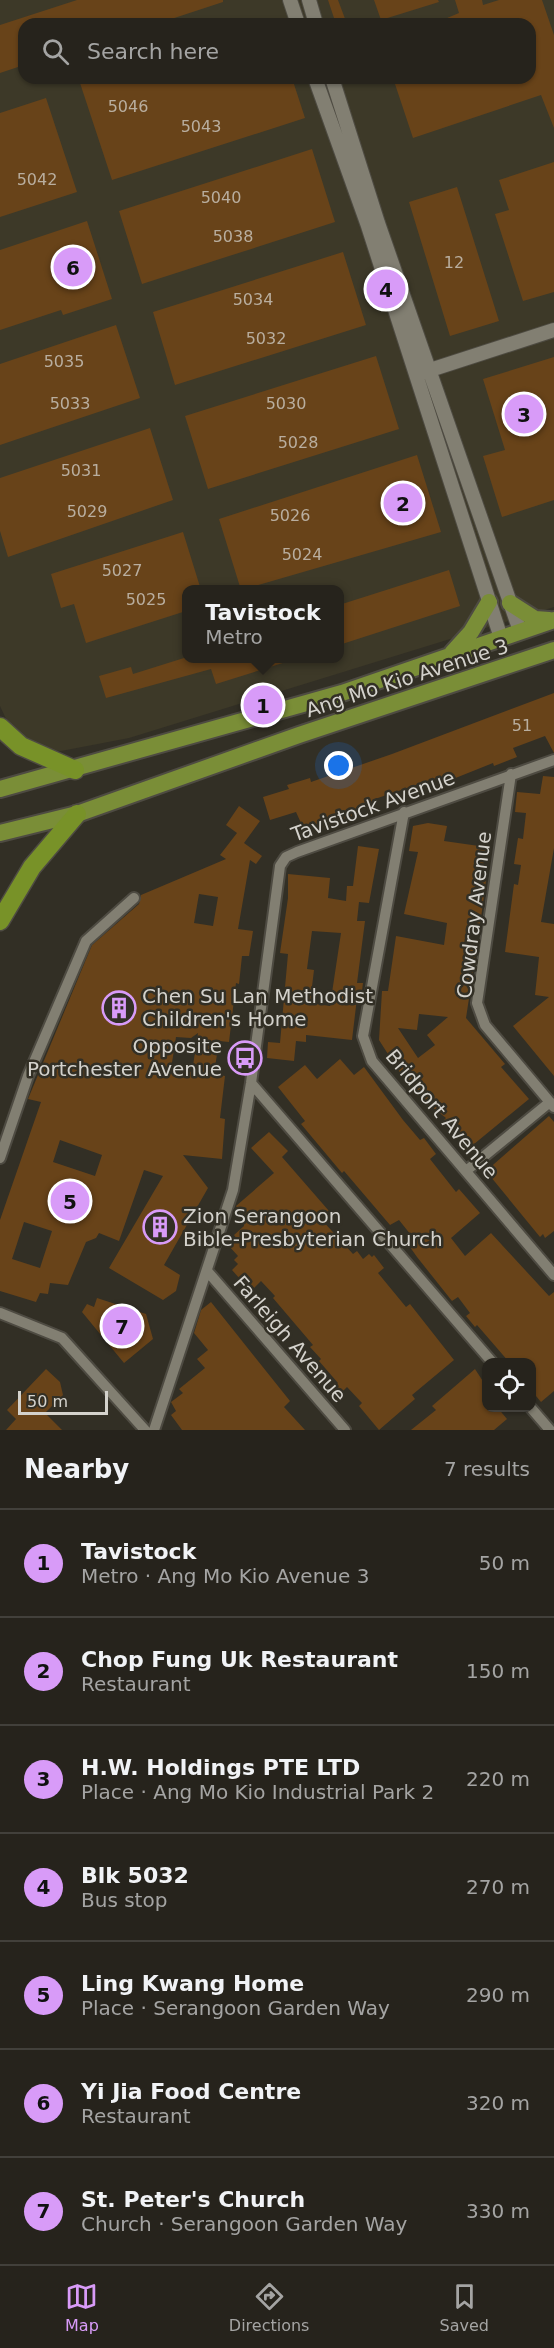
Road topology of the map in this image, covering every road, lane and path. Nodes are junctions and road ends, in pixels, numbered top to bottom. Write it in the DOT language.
graph roads {
  1 [pos="290,0"];
  2 [pos="309,0"];
  3 [pos="296,18"];
  4 [pos="314,18"];
  5 [pos="317,84"];
  6 [pos="334,84"];
  7 [pos="554,330"];
  8 [pos="431,370"];
  9 [pos="416,375"];
  10 [pos="489,602"];
  11 [pos="510,603"];
  12 [pos="553,620"];
  13 [pos="520,631"];
  14 [pos="501,638"];
  15 [pos="554,650"];
  16 [pos="452,654"];
  17 [pos="0,727"];
  18 [pos="554,760"];
  19 [pos="75,770"];
  20 [pos="511,774"];
  21 [pos="0,789"];
  22 [pos="404,812"];
  23 [pos="77,814"];
  24 [pos="0,833"];
  25 [pos="134,898"];
  26 [pos="0,921"];
  27 [pos="251,1083"];
  28 [pos="552,1104"];
  29 [pos="0,1158"];
  30 [pos="466,1171"];
  31 [pos="208,1272"];
  32 [pos="554,1275"];
  33 [pos="0,1313"];
  34 [pos="489,1358"];
  35 [pos="535,1412"];
  36 [pos="145,1430"];
  37 [pos="154,1430"];
  38 [pos="345,1430"];
  39 [pos="550,1430"];
  1 -- 3 [label="street"];
  2 -- 4 [label="street"];
  5 -- 9 [label="street"];
  6 -- 8 [label="street"];
  7 -- 8 [label="street"];
  8 -- 9 [label="street"];
  8 -- 11 [label="street"];
  9 -- 10 [label="street"];
  10 -- 14 [label="street"];
  10 -- 16 [label="highway"];
  11 -- 12 [label="highway"];
  11 -- 13 [label="street"];
  12 -- 13 [label="highway, Ang Mo Kio Avenue 3"];
  13 -- 14 [label="highway, Ang Mo Kio Avenue 3"];
  14 -- 16 [label="highway, Ang Mo Kio Avenue 3"];
  15 -- 23 [label="highway, Ang Mo Kio Avenue 3"];
  16 -- 19 [label="highway, Ang Mo Kio Avenue 3"];
  17 -- 19 [label="highway"];
  18 -- 20 [label="street, Tavistock Avenue"];
  19 -- 21 [label="highway, Ang Mo Kio Avenue 3"];
  20 -- 22 [label="street, Tavistock Avenue"];
  20 -- 28 [label="street, Cowdray Avenue"];
  22 -- 27 [label="street, Tavistock Avenue"];
  22 -- 30 [label="street, Bridport Avenue"];
  23 -- 24 [label="highway, Ang Mo Kio Avenue 3"];
  23 -- 26 [label="highway"];
  25 -- 29 [label="street"];
  27 -- 31 [label="street, Tavistock Avenue"];
  27 -- 34 [label="street"];
  28 -- 30 [label="street"];
  30 -- 32 [label="street, Bridport Avenue"];
  31 -- 37 [label="street, Tavistock Avenue"];
  31 -- 38 [label="street, Farleigh Avenue"];
  33 -- 36 [label="street"];
  35 -- 39 [label="street"];
}
